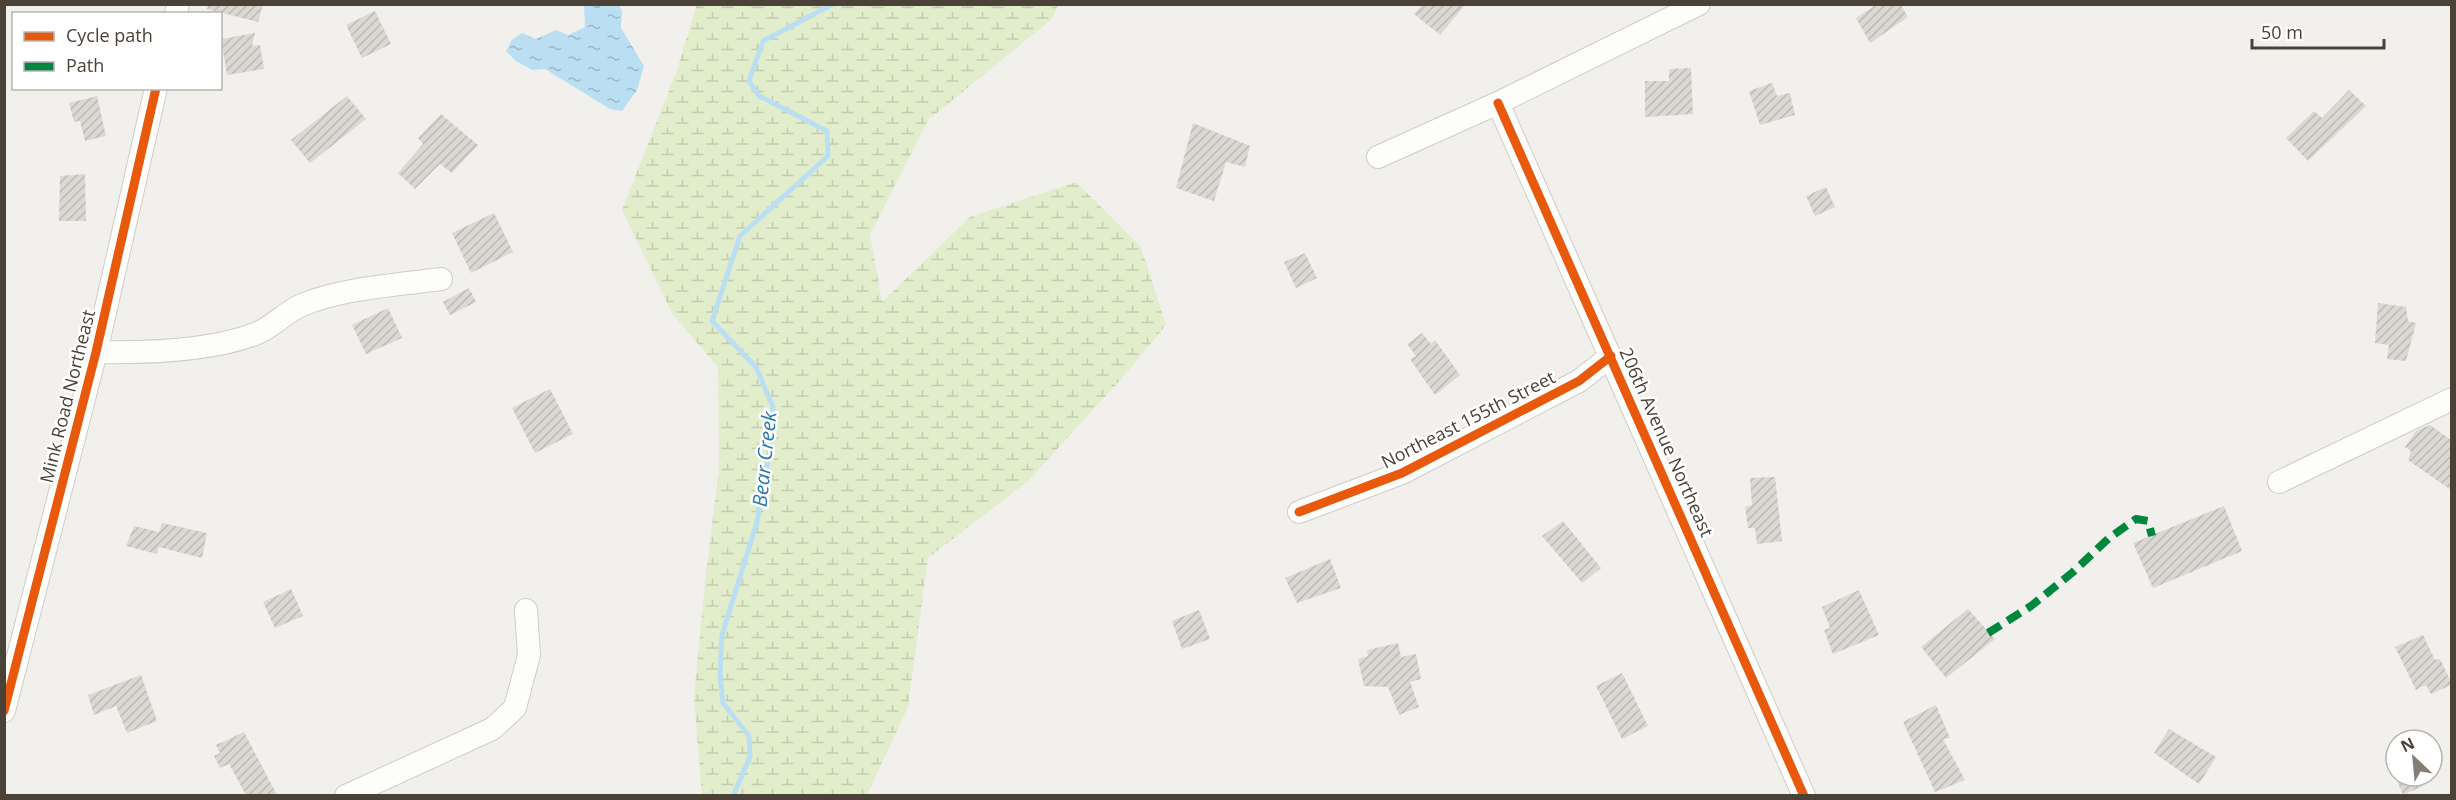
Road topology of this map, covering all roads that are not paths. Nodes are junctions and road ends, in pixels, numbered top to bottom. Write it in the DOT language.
graph roads {
  1 [pos="1699,4"];
  2 [pos="156,90"];
  3 [pos="1498,103"];
  4 [pos="1378,158"];
  5 [pos="441,279"];
  6 [pos="96,352"];
  7 [pos="1611,356"];
  8 [pos="2451,399"];
  9 [pos="2278,482"];
  10 [pos="1299,512"];
  11 [pos="526,610"];
  12 [pos="4,711"];
  13 [pos="346,795"];
  14 [pos="1804,795"];
  1 -- 3 [label="street"];
  2 -- 6 [label="street, Mink Road Northeast"];
  3 -- 4 [label="street"];
  3 -- 7 [label="street, 206th Avenue Northeast"];
  5 -- 6 [label="street"];
  6 -- 12 [label="street, Mink Road Northeast"];
  7 -- 10 [label="street, Northeast 155th Street"];
  7 -- 14 [label="street, 206th Avenue Northeast"];
  8 -- 9 [label="street"];
  11 -- 13 [label="street"];
}
